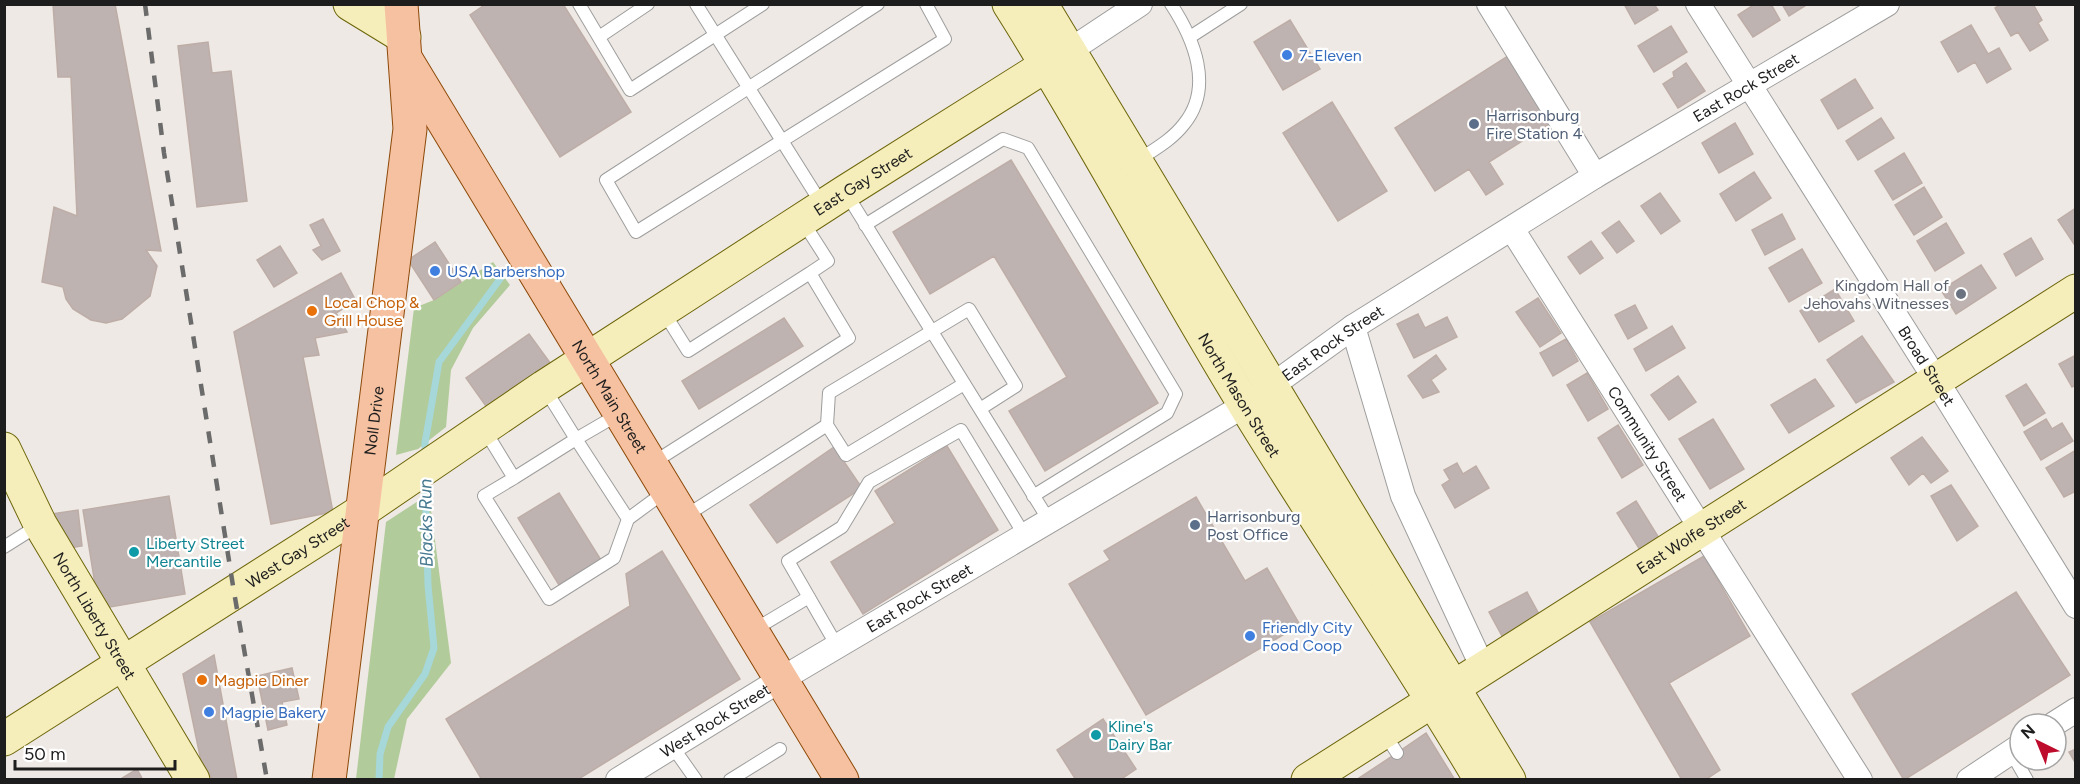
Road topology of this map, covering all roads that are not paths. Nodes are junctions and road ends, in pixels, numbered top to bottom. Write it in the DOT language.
graph roads {
  1 [pos="350,4"];
  2 [pos="401,4"];
  3 [pos="579,4"];
  4 [pos="648,4"];
  5 [pos="696,4"];
  6 [pos="763,4"];
  7 [pos="878,4"];
  8 [pos="926,4"];
  9 [pos="1009,4"];
  10 [pos="1041,4"];
  11 [pos="1140,4"];
  12 [pos="1171,4"];
  13 [pos="1241,4"];
  14 [pos="1489,4"];
  15 [pos="1698,4"];
  16 [pos="1887,4"];
  17 [pos="715,35"];
  18 [pos="599,37"];
  19 [pos="1190,37"];
  20 [pos="406,49"];
  21 [pos="1058,58"];
  22 [pos="1750,86"];
  23 [pos="748,87"];
  24 [pos="782,140"];
  25 [pos="1136,161"];
  26 [pos="1595,176"];
  27 [pos="824,207"];
  28 [pos="866,225"];
  29 [pos="1512,229"];
  30 [pos="810,273"];
  31 [pos="2076,291"];
  32 [pos="663,311"];
  33 [pos="1353,327"];
  34 [pos="931,331"];
  35 [pos="587,359"];
  36 [pos="1936,380"];
  37 [pos="964,384"];
  38 [pos="1272,386"];
  39 [pos="544,387"];
  40 [pos="1245,405"];
  41 [pos="980,409"];
  42 [pos="620,414"];
  43 [pos="827,425"];
  44 [pos="483,428"];
  45 [pos="576,439"];
  46 [pos="4,449"];
  47 [pos="514,478"];
  48 [pos="666,491"];
  49 [pos="1034,496"];
  50 [pos="362,511"];
  51 [pos="628,519"];
  52 [pos="1050,522"];
  53 [pos="40,524"];
  54 [pos="1702,529"];
  55 [pos="1025,536"];
  56 [pos="4,547"];
  57 [pos="809,597"];
  58 [pos="2076,606"];
  59 [pos="751,631"];
  60 [pos="837,646"];
  61 [pos="121,663"];
  62 [pos="1483,668"];
  63 [pos="780,680"];
  64 [pos="1444,694"];
  65 [pos="4,739"];
  66 [pos="672,746"];
  67 [pos="780,749"];
  68 [pos="2008,754"];
  69 [pos="1319,777"];
  70 [pos="193,780"];
  71 [pos="329,780"];
  72 [pos="618,780"];
  73 [pos="696,780"];
  74 [pos="730,780"];
  75 [pos="842,780"];
  76 [pos="1482,780"];
  77 [pos="1509,780"];
  78 [pos="1860,780"];
  79 [pos="1969,780"];
  1 -- 20 [label="street"];
  2 -- 20 [label="main road, North Main Street"];
  3 -- 18 [label="lane"];
  4 -- 18 [label="lane"];
  5 -- 17 [label="lane"];
  6 -- 17 [label="lane"];
  7 -- 23 [label="lane"];
  8 -- 24 [label="lane"];
  9 -- 21 [label="street, North Mason Street"];
  10 -- 21 [label="street, North Mason Street"];
  11 -- 21 [label="street, East Gay Street"];
  12 -- 19 [label="lane"];
  13 -- 19 [label="lane"];
  14 -- 26 [label="street"];
  15 -- 22 [label="street, Broad Street"];
  16 -- 22 [label="street, East Rock Street"];
  17 -- 18 [label="lane"];
  17 -- 23 [label="lane"];
  19 -- 25 [label="lane"];
  20 -- 35 [label="main road, North Main Street"];
  20 -- 50 [label="main road, Noll Drive"];
  21 -- 25 [label="street, North Mason Street"];
  21 -- 27 [label="street, East Gay Street"];
  21 -- 40 [label="street, North Mason Street"];
  22 -- 26 [label="street, East Rock Street"];
  22 -- 36 [label="street, Broad Street"];
  23 -- 24 [label="lane"];
  23 -- 24 [label="lane"];
  24 -- 27 [label="lane"];
  25 -- 38 [label="street, North Mason Street"];
  26 -- 29 [label="street, East Rock Street"];
  27 -- 28 [label="lane"];
  27 -- 30 [label="lane"];
  27 -- 32 [label="street, East Gay Street"];
  28 -- 34 [label="lane"];
  28 -- 49 [label="lane"];
  29 -- 33 [label="street, East Rock Street"];
  29 -- 54 [label="street, Community Street"];
  30 -- 32 [label="lane"];
  30 -- 48 [label="lane"];
  31 -- 36 [label="street, East Wolfe Street"];
  32 -- 35 [label="street, East Gay Street"];
  33 -- 38 [label="street, East Rock Street"];
  33 -- 62 [label="street"];
  34 -- 37 [label="lane"];
  34 -- 41 [label="lane"];
  34 -- 43 [label="lane"];
  35 -- 39 [label="street, West Gay Street"];
  35 -- 42 [label="main road, North Main Street"];
  36 -- 54 [label="street, East Wolfe Street"];
  36 -- 58 [label="street, Broad Street"];
  37 -- 41 [label="lane"];
  37 -- 43 [label="lane"];
  38 -- 40 [label="street, East Rock Street"];
  38 -- 64 [label="street, North Mason Street"];
  39 -- 44 [label="street, West Gay Street"];
  39 -- 45 [label="lane"];
  40 -- 52 [label="street, East Rock Street"];
  40 -- 64 [label="street, North Mason Street"];
  41 -- 49 [label="lane"];
  42 -- 45 [label="lane"];
  42 -- 48 [label="main road, North Main Street"];
  43 -- 48 [label="lane"];
  44 -- 47 [label="lane"];
  44 -- 50 [label="street, West Gay Street"];
  45 -- 47 [label="lane"];
  45 -- 51 [label="lane"];
  46 -- 53 [label="street, North Liberty Street"];
  47 -- 51 [label="lane"];
  48 -- 51 [label="lane"];
  48 -- 59 [label="main road, North Main Street"];
  49 -- 52 [label="lane"];
  50 -- 61 [label="street, West Gay Street"];
  50 -- 71 [label="main road, Noll Drive"];
  52 -- 55 [label="street, East Rock Street"];
  53 -- 56 [label="lane"];
  53 -- 61 [label="street, North Liberty Street"];
  54 -- 62 [label="street, East Wolfe Street"];
  54 -- 78 [label="street, Community Street"];
  55 -- 57 [label="lane"];
  55 -- 60 [label="street, East Rock Street"];
  57 -- 59 [label="lane"];
  57 -- 60 [label="lane"];
  59 -- 63 [label="main road, North Main Street"];
  60 -- 63 [label="street, East Rock Street"];
  61 -- 65 [label="street, West Gay Street"];
  61 -- 70 [label="street, North Liberty Street"];
  62 -- 64 [label="street, East Wolfe Street"];
  63 -- 66 [label="street, West Rock Street"];
  63 -- 75 [label="main road, North Main Street"];
  64 -- 69 [label="street, East Wolfe Street"];
  64 -- 76 [label="street, North Mason Street"];
  64 -- 77 [label="street, North Mason Street"];
  66 -- 72 [label="street, West Rock Street"];
  66 -- 73 [label="lane"];
  67 -- 74 [label="lane"];
  68 -- 79 [label="street"];
}
